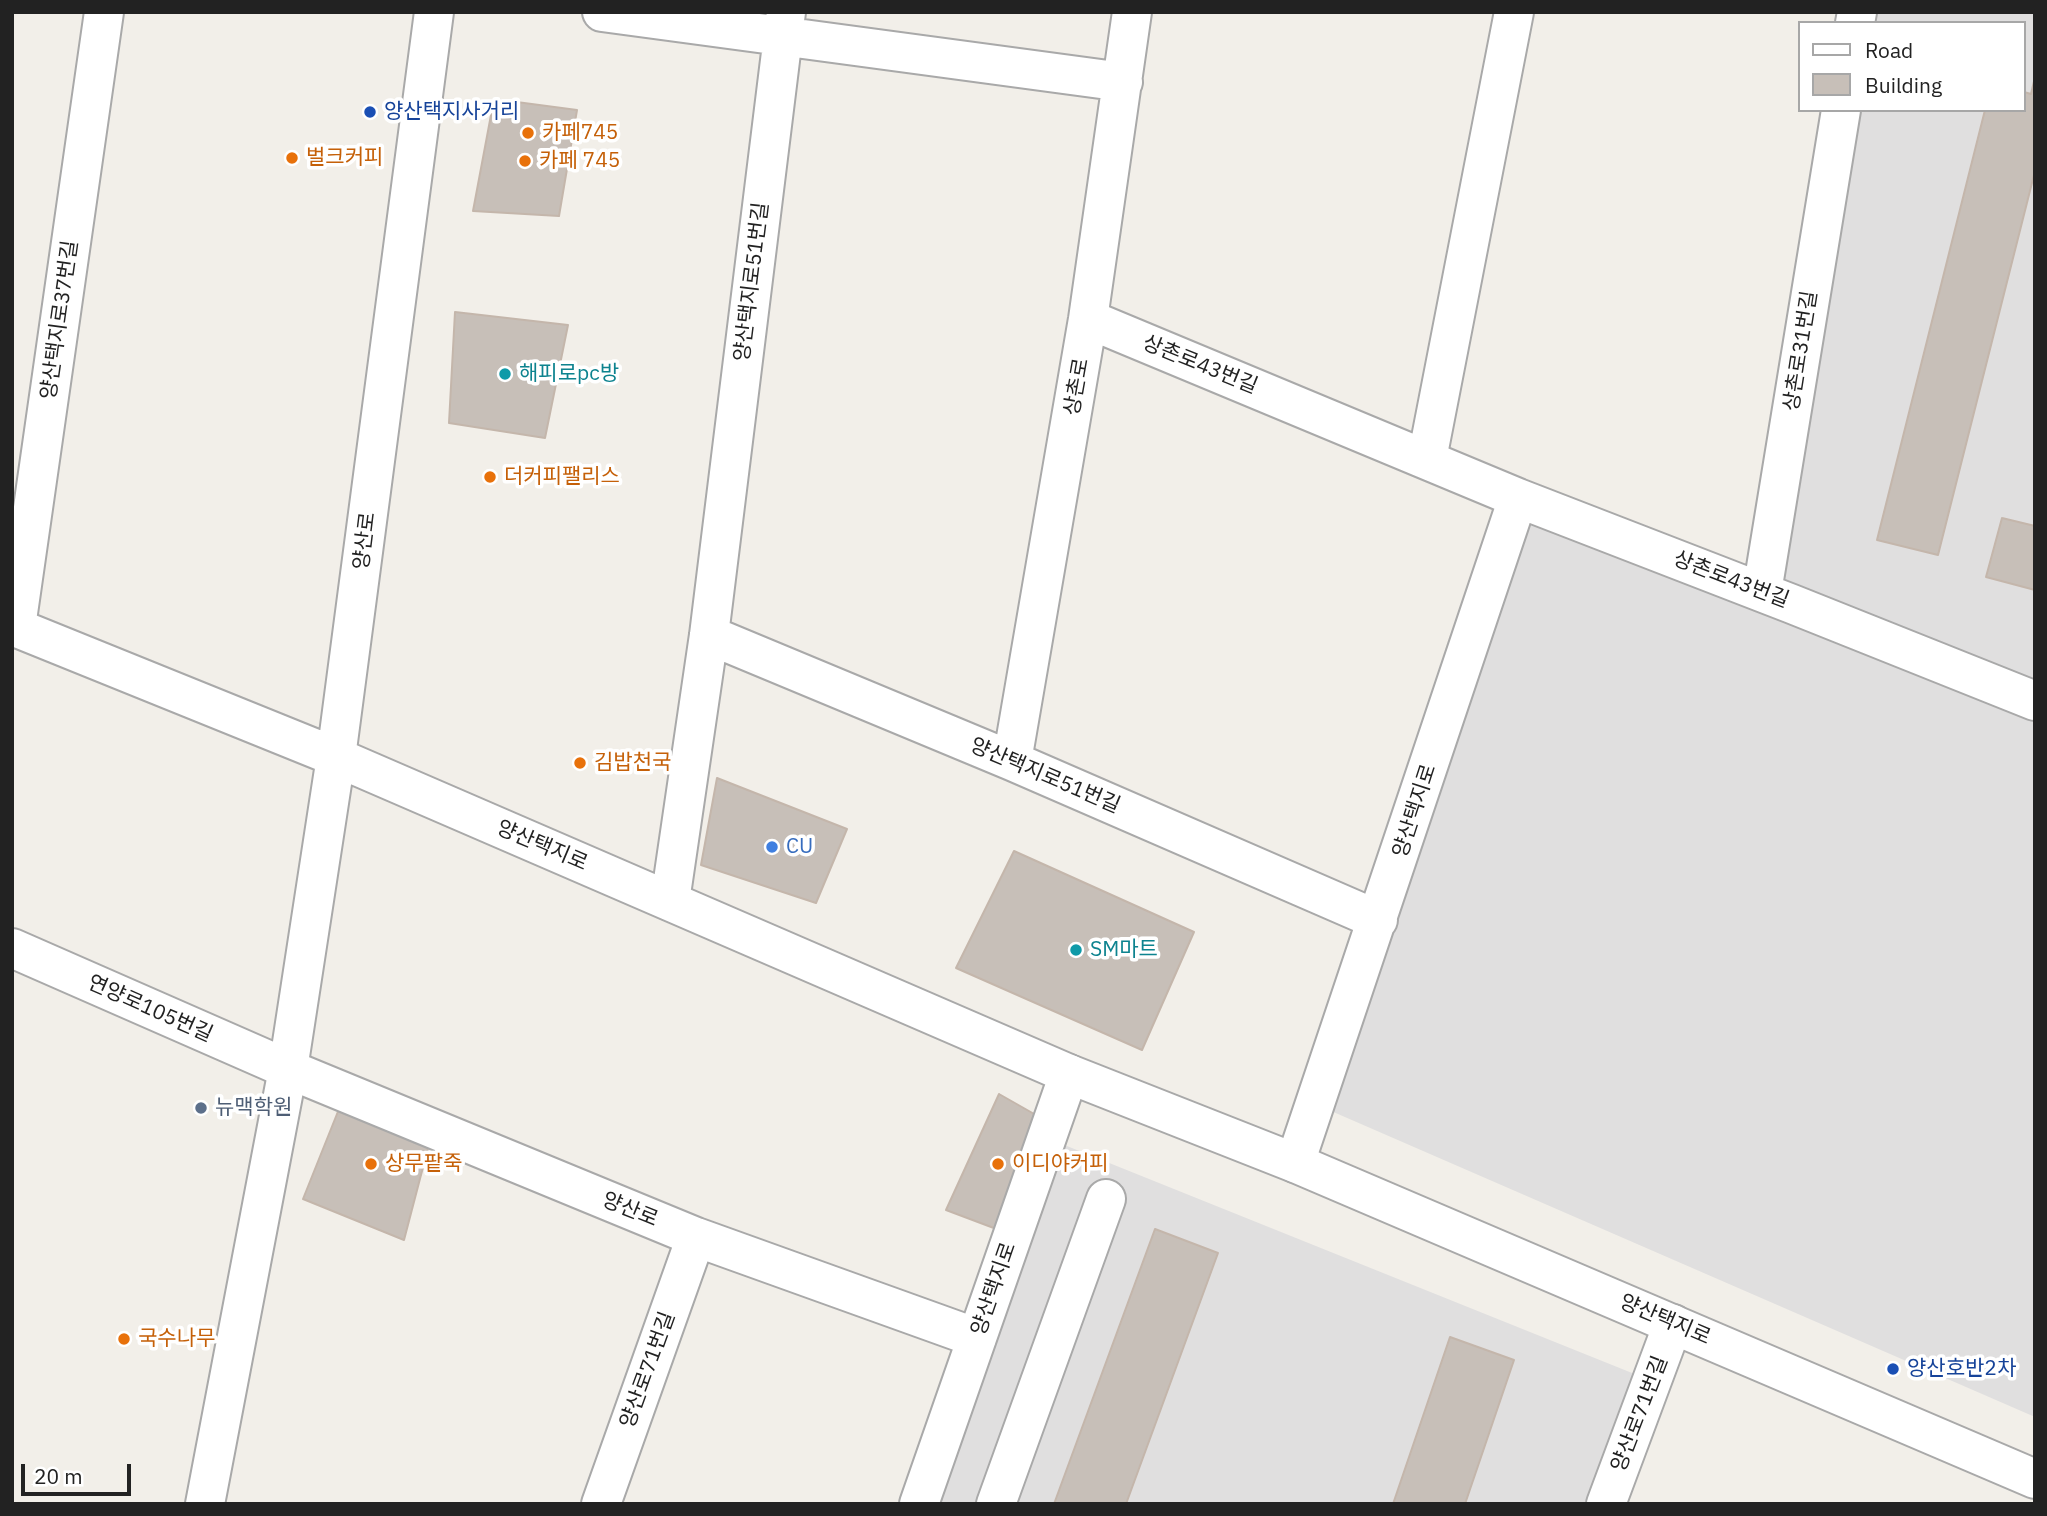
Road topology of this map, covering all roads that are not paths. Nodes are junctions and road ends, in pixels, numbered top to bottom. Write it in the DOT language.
graph roads {
  1 [pos="104,12"];
  2 [pos="434,12"];
  3 [pos="601,12"];
  4 [pos="1132,12"];
  5 [pos="1514,12"];
  6 [pos="784,24"];
  7 [pos="1123,82"];
  8 [pos="1841,112"];
  9 [pos="1088,319"];
  10 [pos="1427,459"];
  11 [pos="1518,498"];
  12 [pos="1762,592"];
  13 [pos="14,626"];
  14 [pos="709,635"];
  15 [pos="2035,701"];
  16 [pos="337,757"];
  17 [pos="1012,761"];
  18 [pos="670,901"];
  19 [pos="1378,920"];
  20 [pos="12,948"];
  21 [pos="288,1069"];
  22 [pos="1069,1074"];
  23 [pos="1295,1163"];
  24 [pos="1106,1199"];
  25 [pos="696,1237"];
  26 [pos="1673,1324"];
  27 [pos="976,1338"];
  28 [pos="2035,1479"];
  29 [pos="205,1504"];
  30 [pos="600,1504"];
  31 [pos="919,1504"];
  32 [pos="996,1504"];
  33 [pos="1606,1504"];
  1 -- 13 [label="street, 양산택지로37번길"];
  2 -- 16 [label="street, 양산로"];
  3 -- 6 [label="street"];
  4 -- 7 [label="street, 상촌로"];
  5 -- 10 [label="street"];
  6 -- 7 [label="street"];
  6 -- 14 [label="street, 양산택지로51번길"];
  7 -- 9 [label="street, 상촌로"];
  8 -- 12 [label="street, 상촌로31번길"];
  9 -- 10 [label="street, 상촌로43번길"];
  9 -- 17 [label="street, 상촌로"];
  10 -- 11 [label="street, 상촌로43번길"];
  11 -- 12 [label="street, 상촌로43번길"];
  11 -- 19 [label="street, 양산택지로"];
  12 -- 15 [label="street, 상촌로43번길"];
  13 -- 16 [label="street, 양산택지로"];
  14 -- 17 [label="street, 양산택지로51번길"];
  14 -- 18 [label="street, 양산택지로51번길"];
  16 -- 18 [label="street, 양산택지로"];
  16 -- 21 [label="street, 양산로"];
  17 -- 19 [label="street, 양산택지로51번길"];
  18 -- 22 [label="street, 양산택지로"];
  19 -- 23 [label="street, 양산택지로"];
  20 -- 21 [label="street, 연양로105번길"];
  21 -- 25 [label="street, 양산로"];
  21 -- 29 [label="street, 양산로"];
  22 -- 23 [label="street, 양산택지로"];
  22 -- 27 [label="street, 양산택지로"];
  23 -- 26 [label="street, 양산택지로"];
  24 -- 32 [label="street"];
  25 -- 27 [label="street, 양산로"];
  25 -- 30 [label="street, 양산로71번길"];
  26 -- 28 [label="street, 양산택지로"];
  26 -- 33 [label="street, 양산로71번길"];
  27 -- 31 [label="street, 양산택지로"];
}
